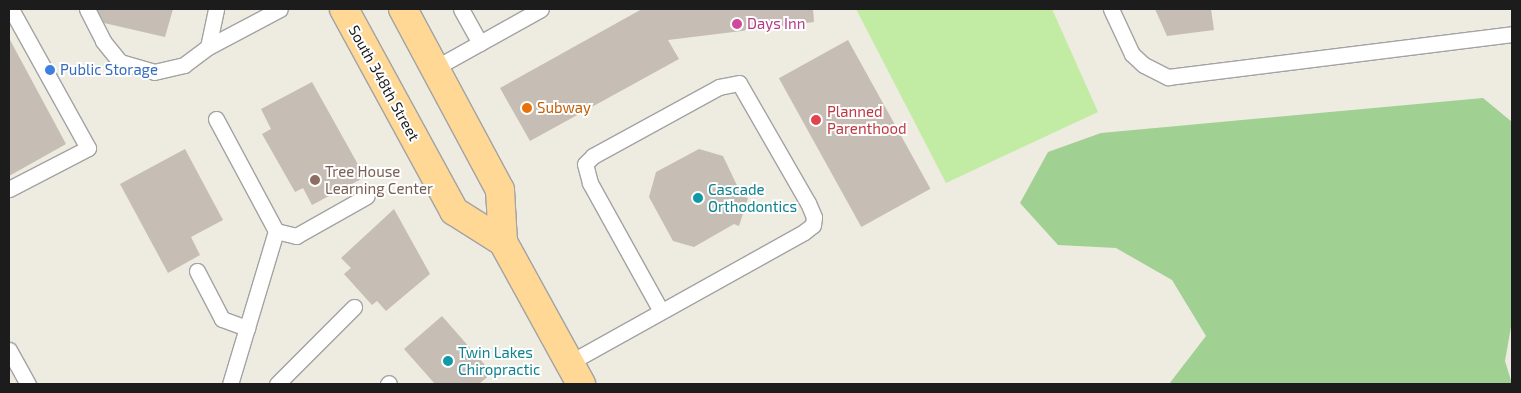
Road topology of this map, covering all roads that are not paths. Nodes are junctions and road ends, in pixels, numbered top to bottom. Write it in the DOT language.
graph roads {
  1 [pos="11,9"];
  2 [pos="87,9"];
  3 [pos="216,9"];
  4 [pos="280,9"];
  5 [pos="344,9"];
  6 [pos="403,9"];
  7 [pos="462,9"];
  8 [pos="541,9"];
  9 [pos="1111,9"];
  10 [pos="1512,34"];
  11 [pos="480,43"];
  12 [pos="208,47"];
  13 [pos="434,68"];
  14 [pos="216,119"];
  15 [pos="9,188"];
  16 [pos="367,196"];
  17 [pos="276,231"];
  18 [pos="503,242"];
  19 [pos="197,271"];
  20 [pos="354,308"];
  21 [pos="660,311"];
  22 [pos="247,328"];
  23 [pos="9,350"];
  24 [pos="575,374"];
  25 [pos="28,384"];
  26 [pos="230,384"];
  27 [pos="278,384"];
  1 -- 15 [label="lane"];
  2 -- 12 [label="lane"];
  3 -- 12 [label="lane"];
  4 -- 12 [label="lane"];
  5 -- 18 [label="main road, South 348th Street"];
  6 -- 13 [label="main road, South 348th Street"];
  7 -- 11 [label="lane"];
  8 -- 11 [label="lane"];
  9 -- 10 [label="lane"];
  11 -- 13 [label="lane"];
  13 -- 18 [label="main road, South 348th Street"];
  14 -- 17 [label="lane"];
  16 -- 17 [label="lane"];
  17 -- 22 [label="lane"];
  18 -- 24 [label="main road, South 348th Street"];
  19 -- 22 [label="lane"];
  20 -- 27 [label="lane"];
  21 -- 21 [label="lane"];
  21 -- 24 [label="lane"];
  22 -- 26 [label="lane"];
  23 -- 25 [label="lane"];
}
